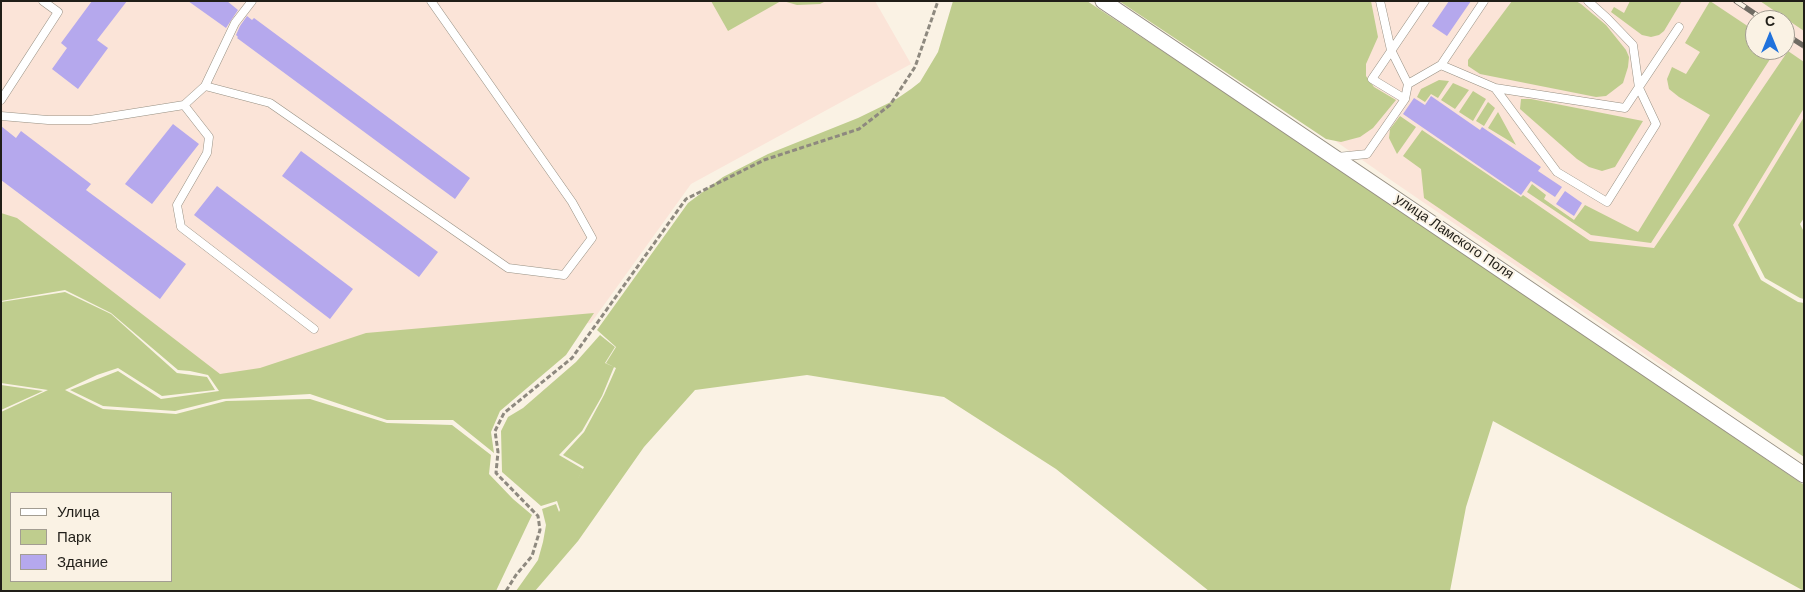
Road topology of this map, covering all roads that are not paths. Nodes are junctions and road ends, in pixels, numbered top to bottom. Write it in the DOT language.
graph roads {
  1 [pos="43,1"];
  2 [pos="252,1"];
  3 [pos="431,1"];
  4 [pos="1102,1"];
  5 [pos="1380,1"];
  6 [pos="1425,1"];
  7 [pos="1484,1"];
  8 [pos="1588,1"];
  9 [pos="1679,27"];
  10 [pos="1392,50"];
  11 [pos="1440,65"];
  12 [pos="1408,84"];
  13 [pos="205,86"];
  14 [pos="1495,88"];
  15 [pos="1639,88"];
  16 [pos="1405,99"];
  17 [pos="1,100"];
  18 [pos="184,105"];
  19 [pos="1,116"];
  20 [pos="1335,157"];
  21 [pos="314,329"];
  22 [pos="1804,475"];
  1 -- 17 [label="lane"];
  2 -- 13 [label="lane"];
  3 -- 13 [label="lane"];
  4 -- 20 [label="street, улица Ламского Поля"];
  5 -- 10 [label="lane"];
  6 -- 10 [label="lane"];
  7 -- 11 [label="lane"];
  8 -- 15 [label="lane"];
  9 -- 15 [label="lane"];
  10 -- 12 [label="lane"];
  10 -- 16 [label="lane"];
  11 -- 12 [label="lane"];
  11 -- 14 [label="lane"];
  12 -- 16 [label="lane"];
  13 -- 18 [label="lane"];
  14 -- 15 [label="lane"];
  14 -- 15 [label="lane"];
  16 -- 20 [label="lane"];
  18 -- 19 [label="lane"];
  18 -- 21 [label="lane"];
  20 -- 22 [label="street, улица Ламского Поля"];
}
